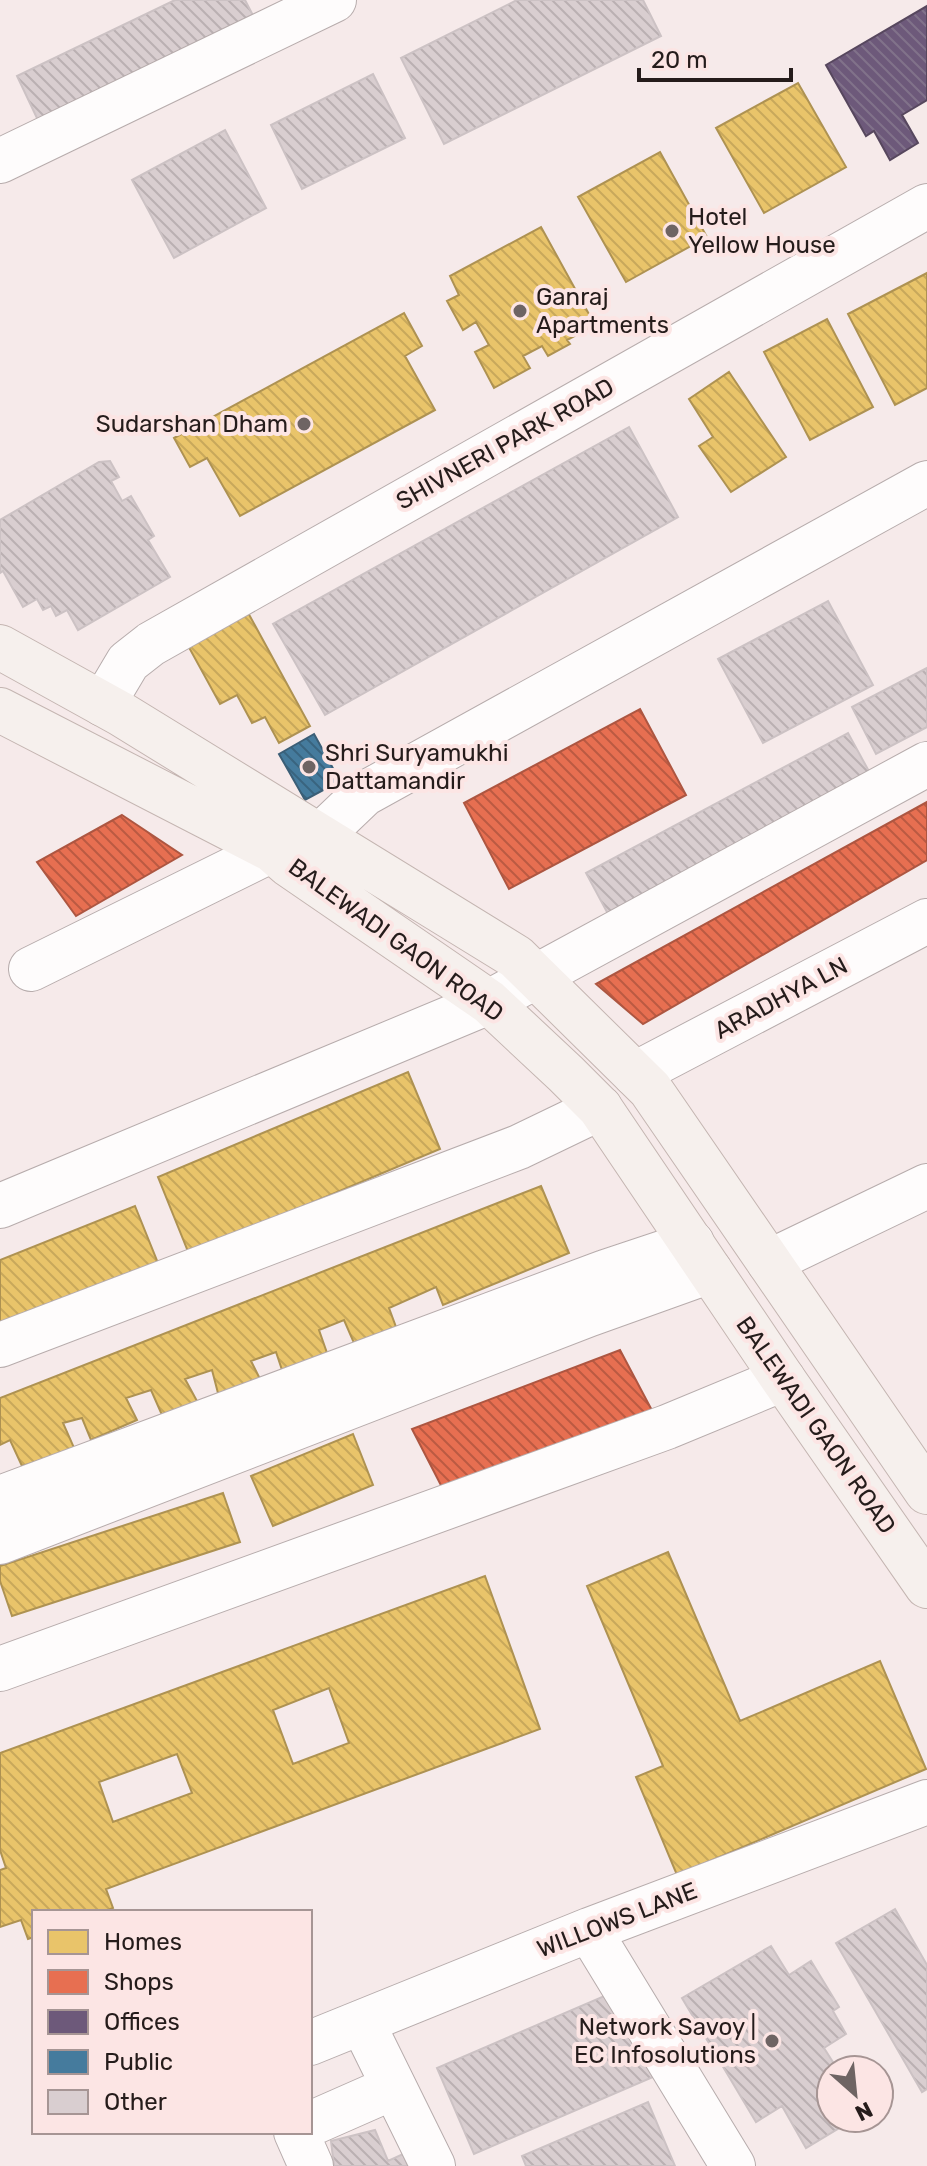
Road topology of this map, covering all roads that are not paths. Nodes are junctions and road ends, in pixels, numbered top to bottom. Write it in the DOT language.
graph roads {
  1 [pos="334,0"];
  2 [pos="0,161"];
  3 [pos="927,206"];
  4 [pos="927,483"];
  5 [pos="0,647"];
  6 [pos="103,704"];
  7 [pos="0,710"];
  8 [pos="927,764"];
  9 [pos="320,836"];
  10 [pos="272,850"];
  11 [pos="927,921"];
  12 [pos="31,969"];
  13 [pos="536,977"];
  14 [pos="489,1002"];
  15 [pos="635,1074"];
  16 [pos="600,1108"];
  17 [pos="927,1186"];
  18 [pos="0,1206"];
  19 [pos="701,1257"];
  20 [pos="769,1262"];
  21 [pos="0,1345"];
  22 [pos="783,1379"];
  23 [pos="927,1492"];
  24 [pos="0,1498"];
  25 [pos="0,1542"];
  26 [pos="927,1586"];
  27 [pos="0,1669"];
  28 [pos="927,1802"];
  29 [pos="589,1930"];
  30 [pos="362,2022"];
  31 [pos="312,2042"];
  32 [pos="394,2087"];
  33 [pos="312,2123"];
  34 [pos="297,2134"];
  35 [pos="311,2166"];
  36 [pos="433,2166"];
  37 [pos="733,2166"];
  1 -- 2 [label="street"];
  3 -- 6 [label="street, SHIVNERI PARK ROAD"];
  4 -- 9 [label="street"];
  5 -- 6 [label="main road, BALEWADI GAON ROAD"];
  6 -- 9 [label="main road, BALEWADI GAON ROAD"];
  7 -- 10 [label="main road, BALEWADI GAON ROAD"];
  8 -- 13 [label="street"];
  9 -- 13 [label="main road, BALEWADI GAON ROAD"];
  10 -- 12 [label="street"];
  10 -- 14 [label="main road, BALEWADI GAON ROAD"];
  11 -- 15 [label="street, ARADHYA LN"];
  13 -- 14 [label="street"];
  13 -- 15 [label="main road, BALEWADI GAON ROAD"];
  14 -- 16 [label="main road, BALEWADI GAON ROAD"];
  14 -- 18 [label="street"];
  15 -- 20 [label="main road, BALEWADI GAON ROAD"];
  16 -- 19 [label="main road, BALEWADI GAON ROAD"];
  16 -- 21 [label="street"];
  17 -- 20 [label="street"];
  19 -- 22 [label="main road, BALEWADI GAON ROAD"];
  19 -- 24 [label="street"];
  19 -- 25 [label="street"];
  20 -- 23 [label="main road, BALEWADI GAON ROAD"];
  22 -- 26 [label="main road, BALEWADI GAON ROAD"];
  22 -- 27 [label="street"];
  28 -- 29 [label="street, WILLOWS LANE"];
  29 -- 30 [label="street, WILLOWS LANE"];
  29 -- 37 [label="street"];
  30 -- 31 [label="street, WILLOWS LANE"];
  30 -- 32 [label="street"];
  32 -- 33 [label="street"];
  32 -- 36 [label="street"];
  34 -- 35 [label="street"];
}
